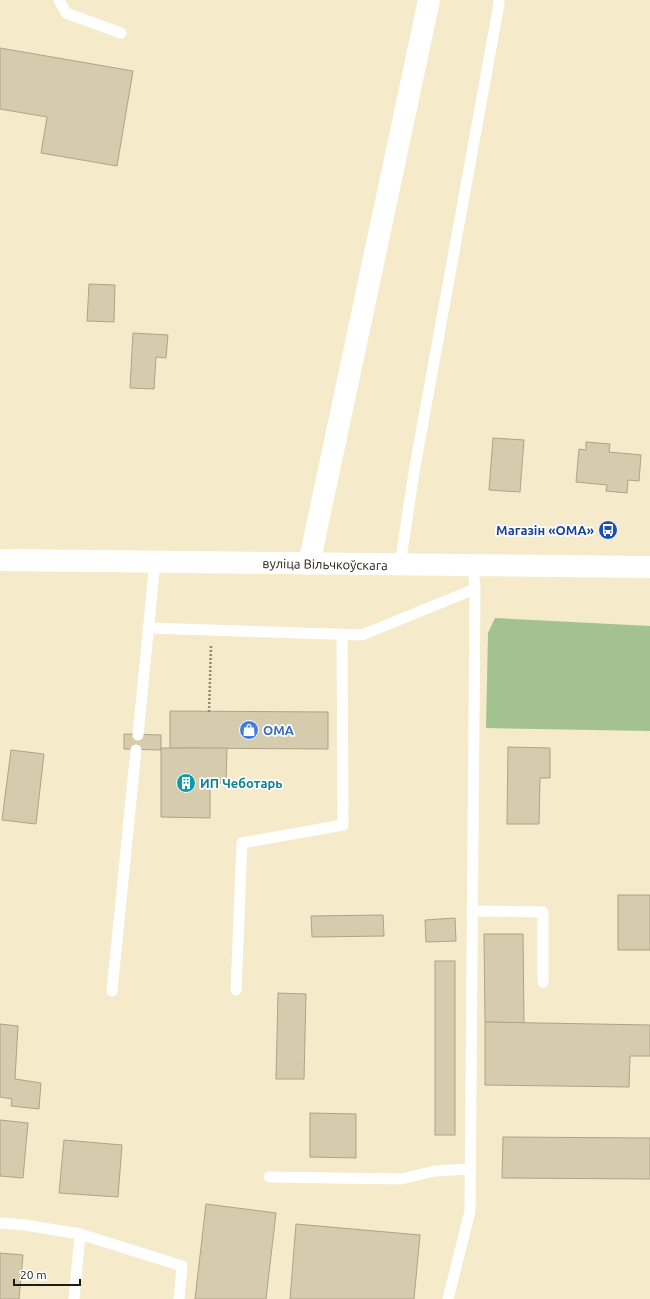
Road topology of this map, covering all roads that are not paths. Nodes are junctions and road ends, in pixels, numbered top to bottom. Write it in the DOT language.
graph roads {
  1 [pos="59,0"];
  2 [pos="429,0"];
  3 [pos="499,0"];
  4 [pos="121,33"];
  5 [pos="0,560"];
  6 [pos="155,562"];
  7 [pos="309,564"];
  8 [pos="400,565"];
  9 [pos="473,566"];
  10 [pos="650,567"];
  11 [pos="475,589"];
  12 [pos="148,628"];
  13 [pos="342,634"];
  14 [pos="138,734"];
  15 [pos="136,750"];
  16 [pos="472,911"];
  17 [pos="543,982"];
  18 [pos="236,990"];
  19 [pos="112,991"];
  20 [pos="470,1169"];
  21 [pos="269,1177"];
  22 [pos="0,1223"];
  23 [pos="80,1234"];
  24 [pos="74,1299"];
  25 [pos="179,1299"];
  26 [pos="448,1299"];
  1 -- 4 [label="lane"];
  2 -- 7 [label="main road"];
  3 -- 8 [label="lane"];
  5 -- 6 [label="main road, вуліца Вільчкоўскага"];
  6 -- 7 [label="main road, вуліца Вільчкоўскага"];
  6 -- 12 [label="lane"];
  7 -- 8 [label="main road, вуліца Вільчкоўскага"];
  8 -- 9 [label="main road, вуліца Вільчкоўскага"];
  9 -- 10 [label="main road, вуліца Вільчкоўскага"];
  9 -- 11 [label="lane"];
  11 -- 13 [label="lane"];
  11 -- 16 [label="lane"];
  12 -- 13 [label="lane"];
  12 -- 14 [label="lane"];
  13 -- 18 [label="lane"];
  15 -- 19 [label="lane"];
  16 -- 17 [label="lane"];
  16 -- 20 [label="lane"];
  20 -- 21 [label="lane"];
  20 -- 26 [label="lane"];
  22 -- 23 [label="lane"];
  23 -- 24 [label="lane"];
  23 -- 25 [label="lane"];
}
